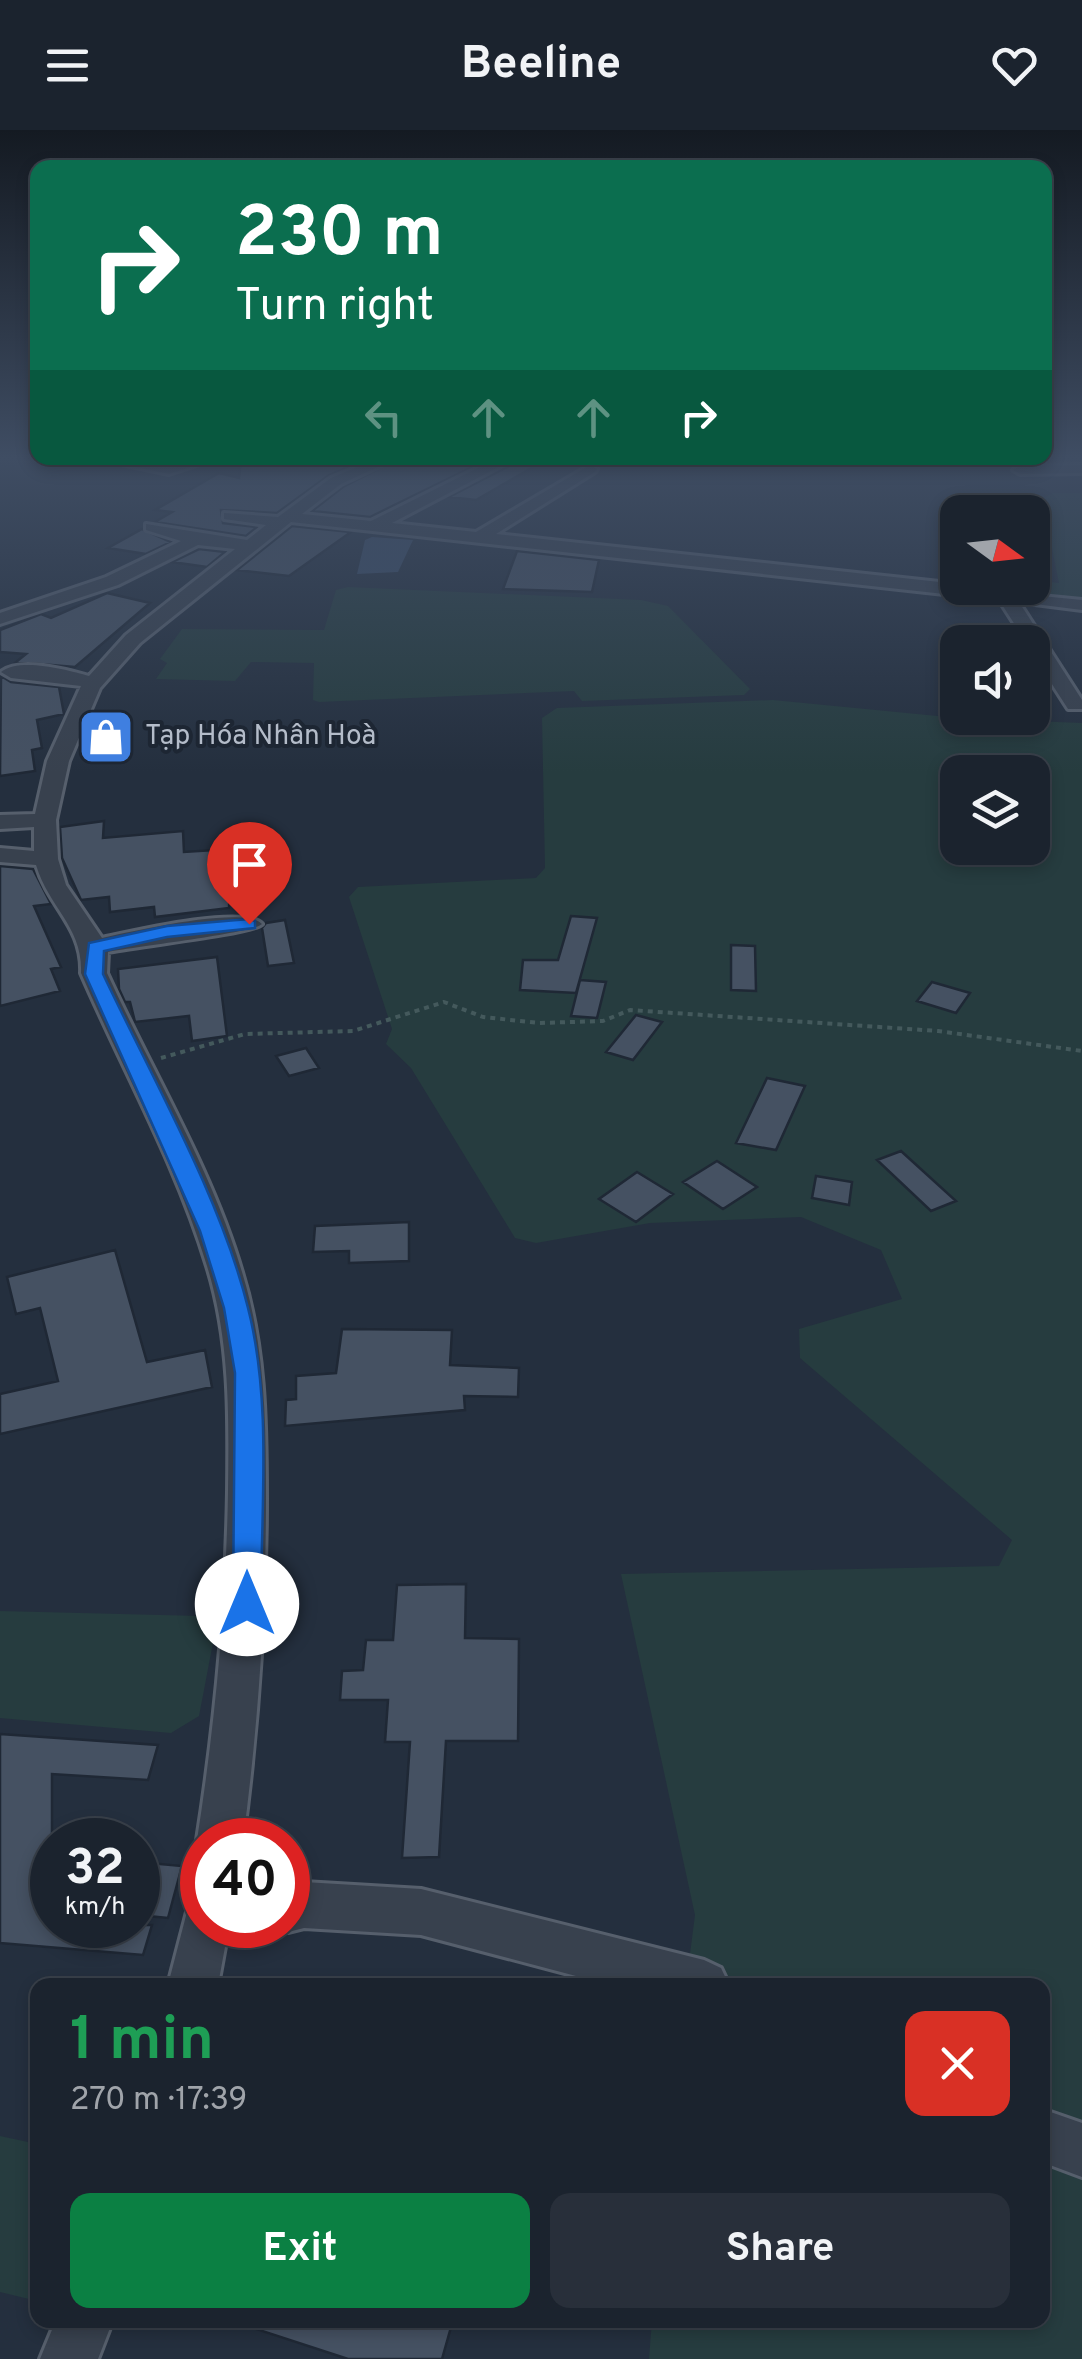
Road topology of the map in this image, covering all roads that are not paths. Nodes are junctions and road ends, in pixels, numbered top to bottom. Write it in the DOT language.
graph roads {
  1 [pos="147,564"];
  2 [pos="226,564"];
  3 [pos="731,564"];
  4 [pos="940,588"];
  5 [pos="1050,602"];
  6 [pos="1012,605"];
  7 [pos="1082,606"];
  8 [pos="0,618"];
  9 [pos="11,672"];
  10 [pos="93,683"];
  11 [pos="1075,705"];
  12 [pos="45,820"];
  13 [pos="0,822"];
  14 [pos="0,855"];
  15 [pos="46,860"];
  16 [pos="249,924"];
  17 [pos="96,947"];
  18 [pos="223,1818"];
  19 [pos="310,1905"];
  20 [pos="205,1948"];
  21 [pos="195,1978"];
  22 [pos="677,1978"];
  23 [pos="1050,2139"];
  24 [pos="1082,2150"];
  25 [pos="82,2328"];
  26 [pos="70,2359"];
  1 -- 8 [label="street"];
  2 -- 10 [label="street"];
  3 -- 4 [label="street"];
  5 -- 7 [label="street"];
  6 -- 11 [label="street"];
  9 -- 10 [label="street"];
  10 -- 12 [label="street"];
  12 -- 13 [label="street"];
  12 -- 15 [label="street"];
  14 -- 15 [label="street"];
  15 -- 17 [label="street"];
  16 -- 17 [label="street"];
  17 -- 18 [label="street"];
  19 -- 22 [label="street"];
  20 -- 21 [label="street"];
  23 -- 24 [label="street"];
  25 -- 26 [label="street"];
}
